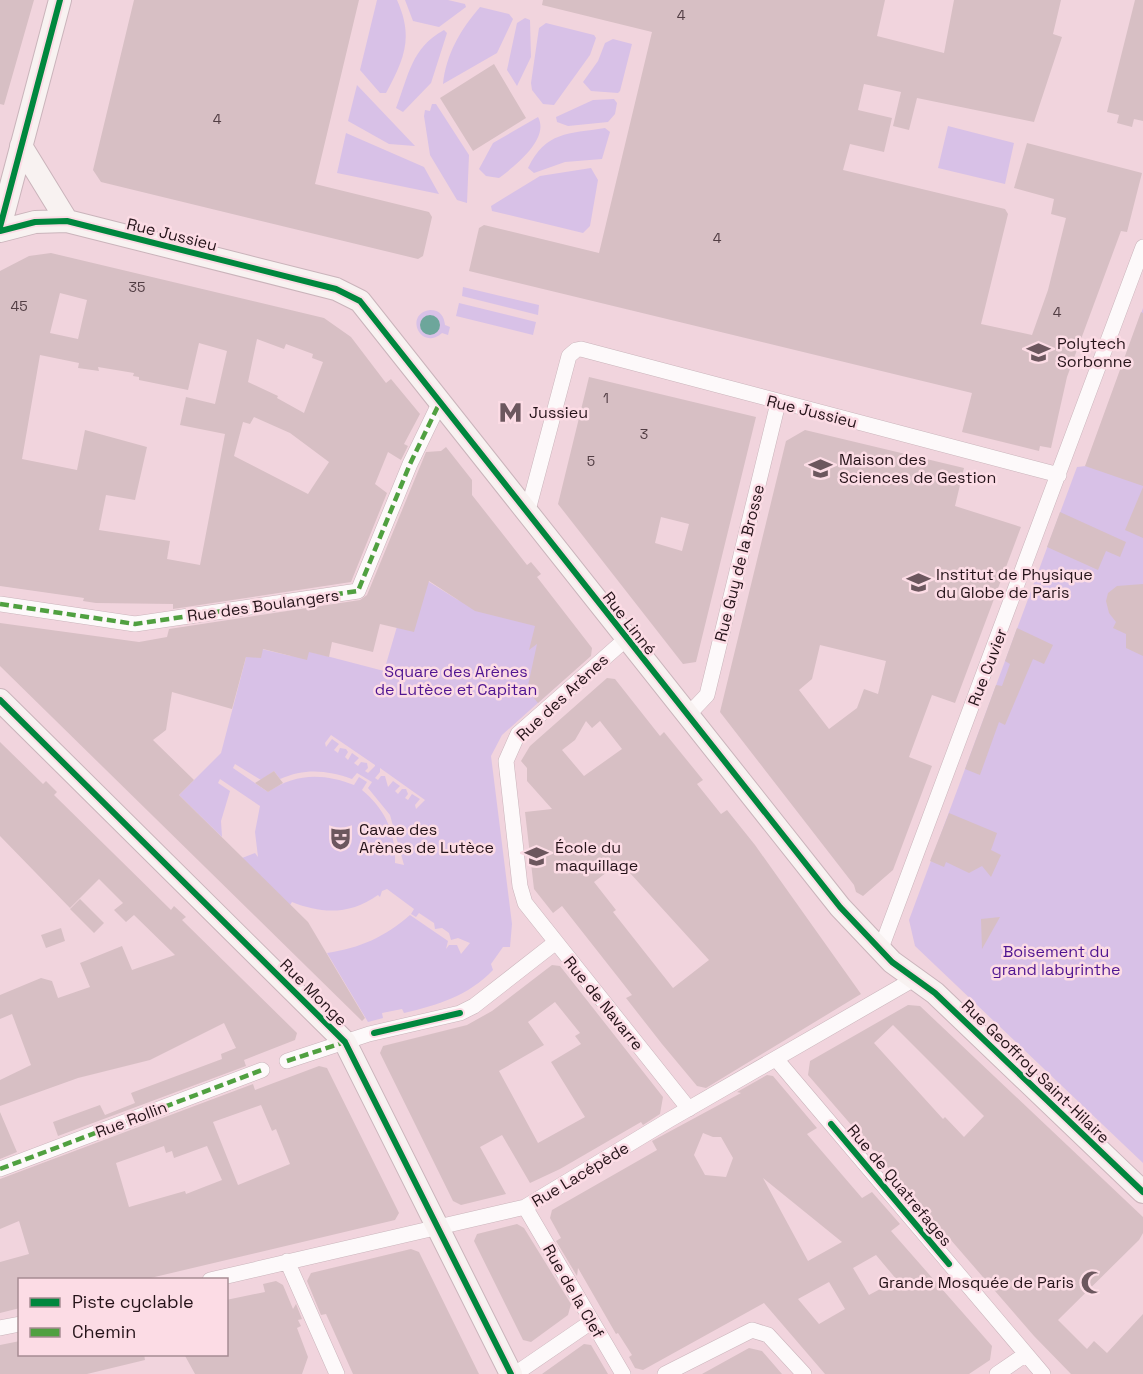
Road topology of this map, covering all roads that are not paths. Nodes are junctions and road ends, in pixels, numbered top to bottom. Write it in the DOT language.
graph roads {
  1 [pos="60,0"];
  2 [pos="21,146"];
  3 [pos="67,221"];
  4 [pos="0,229"];
  5 [pos="1143,248"];
  6 [pos="336,289"];
  7 [pos="440,402"];
  8 [pos="778,403"];
  9 [pos="1059,475"];
  10 [pos="526,514"];
  11 [pos="0,604"];
  12 [pos="626,639"];
  13 [pos="0,700"];
  14 [pos="687,716"];
  15 [pos="556,942"];
  16 [pos="880,951"];
  17 [pos="910,976"];
  18 [pos="345,1042"];
  19 [pos="776,1059"];
  20 [pos="287,1061"];
  21 [pos="262,1070"];
  22 [pos="689,1109"];
  23 [pos="0,1169"];
  24 [pos="1143,1192"];
  25 [pos="525,1207"];
  26 [pos="439,1226"];
  27 [pos="287,1262"];
  28 [pos="219,1278"];
  29 [pos="591,1322"];
  30 [pos="18,1324"];
  31 [pos="0,1329"];
  32 [pos="1026,1354"];
  33 [pos="337,1374"];
  34 [pos="513,1374"];
  35 [pos="623,1374"];
  36 [pos="665,1374"];
  37 [pos="804,1374"];
  38 [pos="997,1374"];
  39 [pos="1043,1374"];
  1 -- 2 [label="street"];
  2 -- 3 [label="street"];
  2 -- 4 [label="street"];
  3 -- 4 [label="street, Rue Jussieu"];
  3 -- 6 [label="street, Rue Jussieu"];
  5 -- 9 [label="street, Rue Cuvier"];
  6 -- 7 [label="street, Rue Linné"];
  7 -- 10 [label="street, Rue Linné"];
  7 -- 11 [label="street, Rue des Boulangers"];
  8 -- 9 [label="street, Rue Jussieu"];
  8 -- 10 [label="street, Rue Jussieu"];
  8 -- 14 [label="street, Rue Guy de la Brosse"];
  9 -- 16 [label="street, Rue Cuvier"];
  10 -- 12 [label="street, Rue Linné"];
  12 -- 14 [label="street, Rue Linné"];
  12 -- 15 [label="street, Rue des Arènes"];
  13 -- 18 [label="street, Rue Monge"];
  14 -- 16 [label="street, Rue Linné"];
  15 -- 18 [label="street, Rue de Navarre"];
  15 -- 22 [label="street, Rue de Navarre"];
  16 -- 17 [label="street, Rue Linné"];
  17 -- 19 [label="street, Rue Lacépède"];
  17 -- 24 [label="street, Rue Geoffroy Saint-Hilaire"];
  18 -- 20 [label="street"];
  18 -- 26 [label="street, Rue Monge"];
  19 -- 22 [label="street, Rue Lacépède"];
  19 -- 32 [label="street, Rue de Quatrefages"];
  21 -- 23 [label="street, Rue Rollin"];
  22 -- 25 [label="street, Rue Lacépède"];
  25 -- 26 [label="street, Rue Lacépède"];
  25 -- 29 [label="street, Rue de la Clef"];
  26 -- 27 [label="street, Rue Lacépède"];
  26 -- 34 [label="street, Rue Monge"];
  27 -- 28 [label="street, Rue Lacépède"];
  27 -- 33 [label="street"];
  29 -- 34 [label="street"];
  29 -- 35 [label="street, Rue de la Clef"];
  30 -- 31 [label="street"];
  32 -- 38 [label="street"];
  32 -- 39 [label="street, Rue de Quatrefages"];
  36 -- 37 [label="street"];
}
